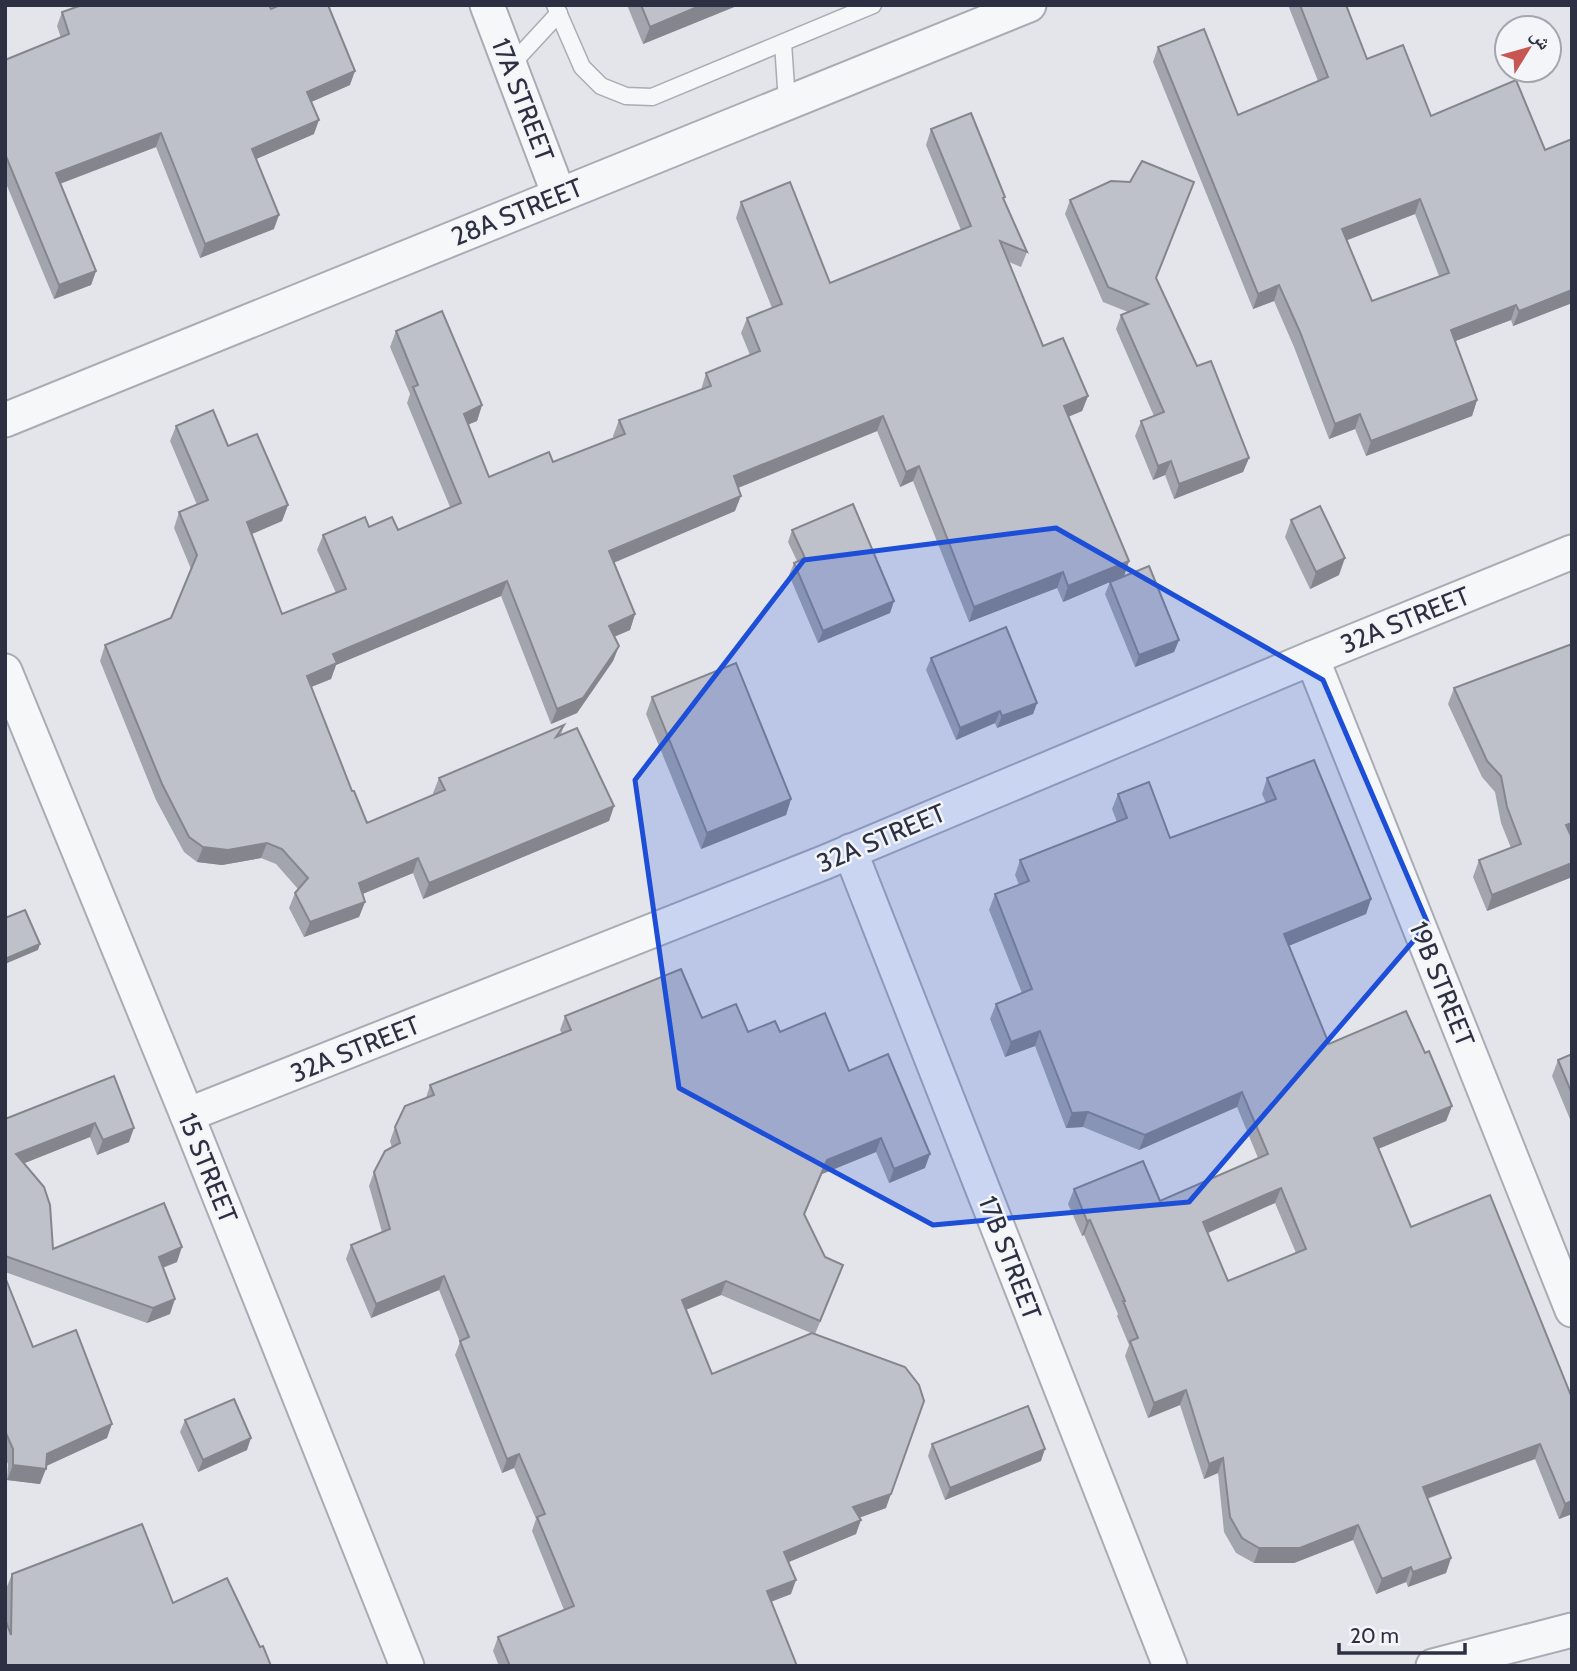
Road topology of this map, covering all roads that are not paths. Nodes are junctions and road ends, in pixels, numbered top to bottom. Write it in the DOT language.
graph roads {
  1 [pos="486,5"];
  2 [pos="873,5"];
  3 [pos="1029,5"];
  4 [pos="557,9"];
  5 [pos="783,43"];
  6 [pos="510,66"];
  7 [pos="787,102"];
  8 [pos="559,195"];
  9 [pos="5,420"];
  10 [pos="1572,552"];
  11 [pos="1312,658"];
  12 [pos="5,671"];
  13 [pos="850,851"];
  14 [pos="187,1115"];
  15 [pos="1572,1310"];
  16 [pos="1572,1630"];
  17 [pos="407,1666"];
  18 [pos="1170,1666"];
  19 [pos="1433,1666"];
  1 -- 6 [label="street, 17A STREET"];
  2 -- 5 [label="lane"];
  3 -- 7 [label="street, 28A STREET"];
  4 -- 5 [label="lane"];
  4 -- 6 [label="lane"];
  5 -- 7 [label="lane"];
  6 -- 8 [label="street, 17A STREET"];
  7 -- 8 [label="street, 28A STREET"];
  8 -- 9 [label="street, 28A STREET"];
  10 -- 11 [label="street, 32A STREET"];
  11 -- 13 [label="street, 32A STREET"];
  11 -- 15 [label="street, 19B STREET"];
  12 -- 14 [label="street, 15 STREET"];
  13 -- 14 [label="street, 32A STREET"];
  13 -- 18 [label="street, 17B STREET"];
  14 -- 17 [label="street, 15 STREET"];
  16 -- 19 [label="street"];
}
